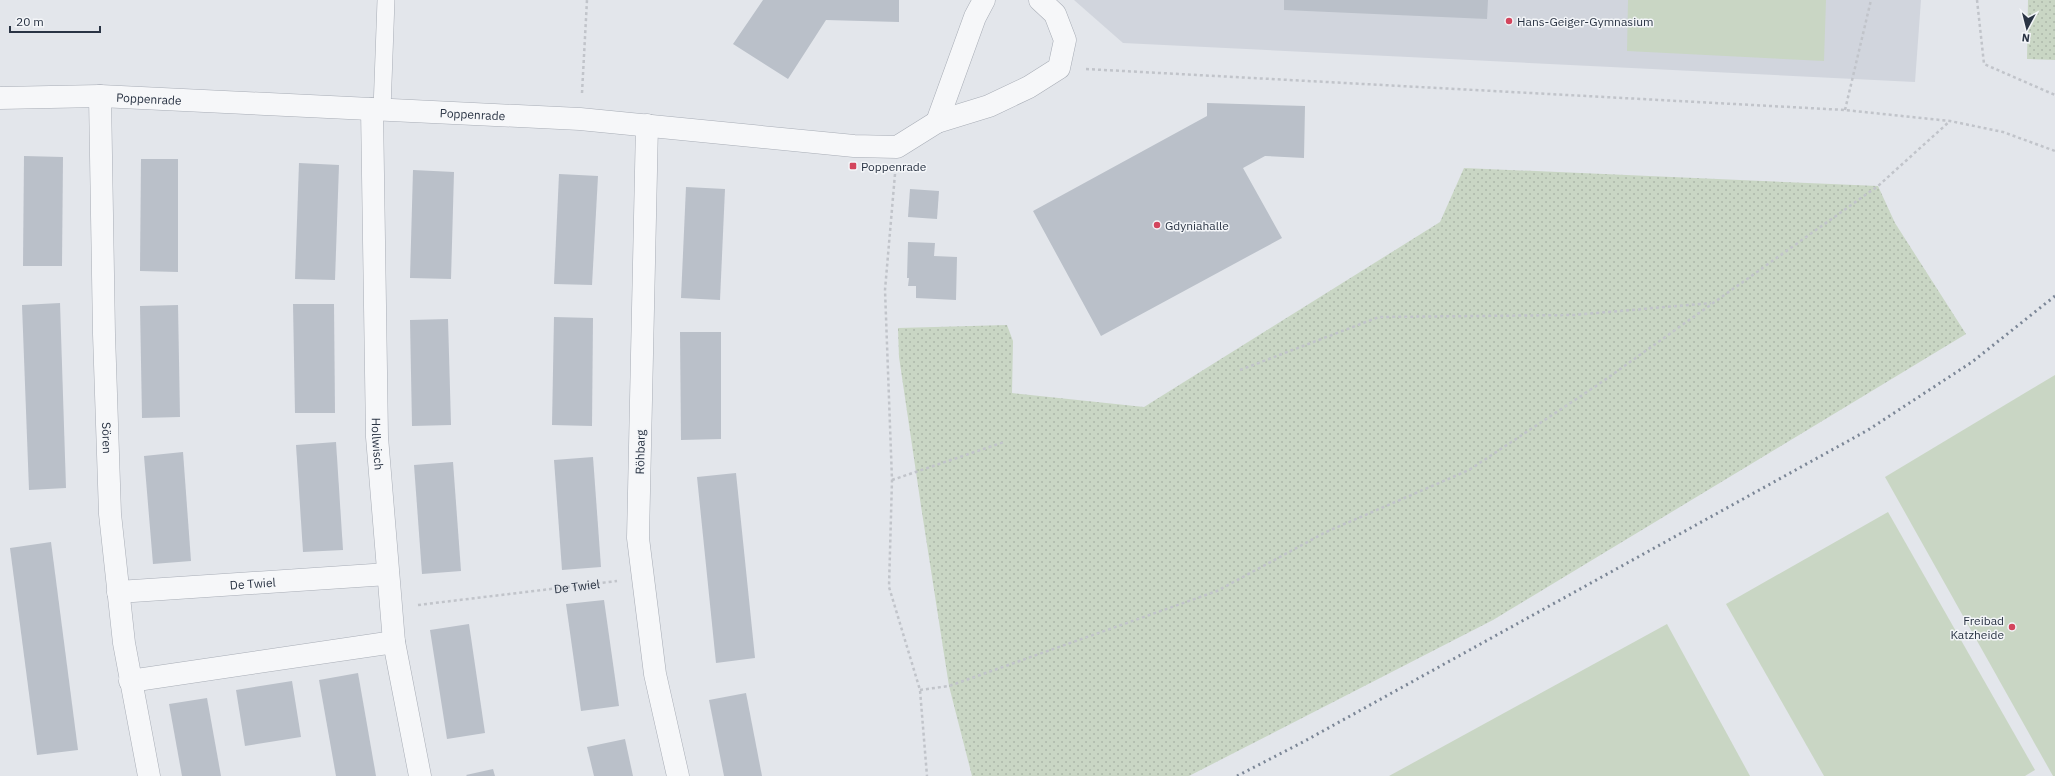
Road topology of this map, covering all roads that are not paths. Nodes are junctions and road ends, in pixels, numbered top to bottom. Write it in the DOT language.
graph roads {
  1 [pos="386,0"];
  2 [pos="984,0"];
  3 [pos="1040,0"];
  4 [pos="100,96"];
  5 [pos="0,98"];
  6 [pos="377,109"];
  7 [pos="937,122"];
  8 [pos="647,125"];
  9 [pos="388,574"];
  10 [pos="118,592"];
  11 [pos="394,642"];
  12 [pos="130,681"];
  13 [pos="149,776"];
  14 [pos="420,776"];
  15 [pos="678,776"];
  1 -- 6 [label="lane"];
  2 -- 7 [label="street"];
  3 -- 7 [label="street"];
  4 -- 5 [label="street, Poppenrade"];
  4 -- 6 [label="street, Poppenrade"];
  4 -- 10 [label="street, Sören"];
  6 -- 8 [label="street, Poppenrade"];
  6 -- 9 [label="street, Hollwisch"];
  7 -- 8 [label="street, Poppenrade"];
  8 -- 15 [label="street, Röhbarg"];
  9 -- 10 [label="street, De Twiel"];
  9 -- 11 [label="street, Hollwisch"];
  10 -- 12 [label="street, Sören"];
  11 -- 12 [label="street"];
  11 -- 14 [label="street, Hollwisch"];
  12 -- 13 [label="street, Sören"];
}
